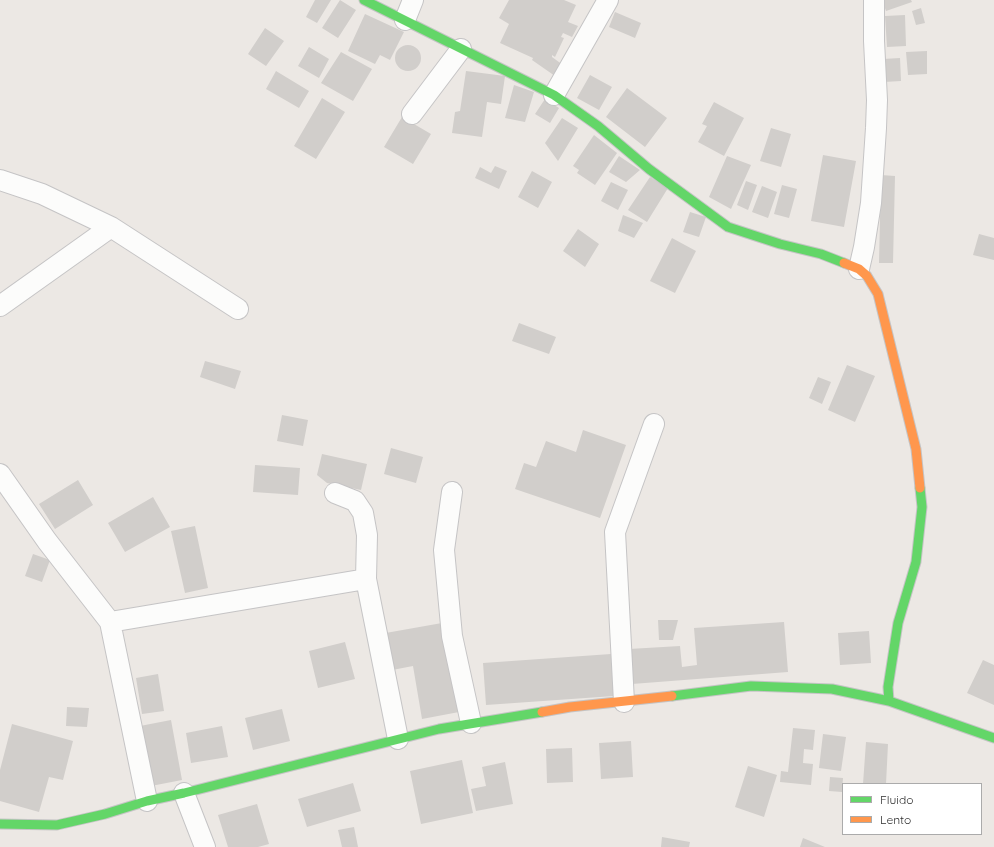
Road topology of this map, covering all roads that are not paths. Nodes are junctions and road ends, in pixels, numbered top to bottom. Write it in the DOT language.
graph roads {
  1 [pos="364,0"];
  2 [pos="413,0"];
  3 [pos="608,0"];
  4 [pos="874,0"];
  5 [pos="405,20"];
  6 [pos="460,49"];
  7 [pos="554,95"];
  8 [pos="412,114"];
  9 [pos="0,180"];
  10 [pos="111,227"];
  11 [pos="859,269"];
  12 [pos="0,306"];
  13 [pos="238,309"];
  14 [pos="654,424"];
  15 [pos="0,474"];
  16 [pos="452,492"];
  17 [pos="335,493"];
  18 [pos="366,579"];
  19 [pos="110,622"];
  20 [pos="889,701"];
  21 [pos="624,702"];
  22 [pos="471,723"];
  23 [pos="994,738"];
  24 [pos="398,739"];
  25 [pos="184,794"];
  26 [pos="147,801"];
  27 [pos="0,824"];
  28 [pos="205,847"];
  1 -- 5 [label="street"];
  2 -- 5 [label="street"];
  3 -- 7 [label="street"];
  4 -- 11 [label="street"];
  5 -- 6 [label="street"];
  6 -- 7 [label="street"];
  6 -- 8 [label="street"];
  7 -- 11 [label="street"];
  9 -- 10 [label="street"];
  10 -- 12 [label="street"];
  10 -- 13 [label="street"];
  11 -- 20 [label="street"];
  14 -- 21 [label="street"];
  15 -- 19 [label="street"];
  16 -- 22 [label="street"];
  17 -- 18 [label="street"];
  18 -- 19 [label="street"];
  18 -- 24 [label="street"];
  19 -- 26 [label="street"];
  20 -- 21 [label="street"];
  20 -- 23 [label="street"];
  21 -- 22 [label="street"];
  22 -- 24 [label="street"];
  24 -- 25 [label="street"];
  25 -- 26 [label="street"];
  25 -- 28 [label="street"];
  26 -- 27 [label="street"];
}
